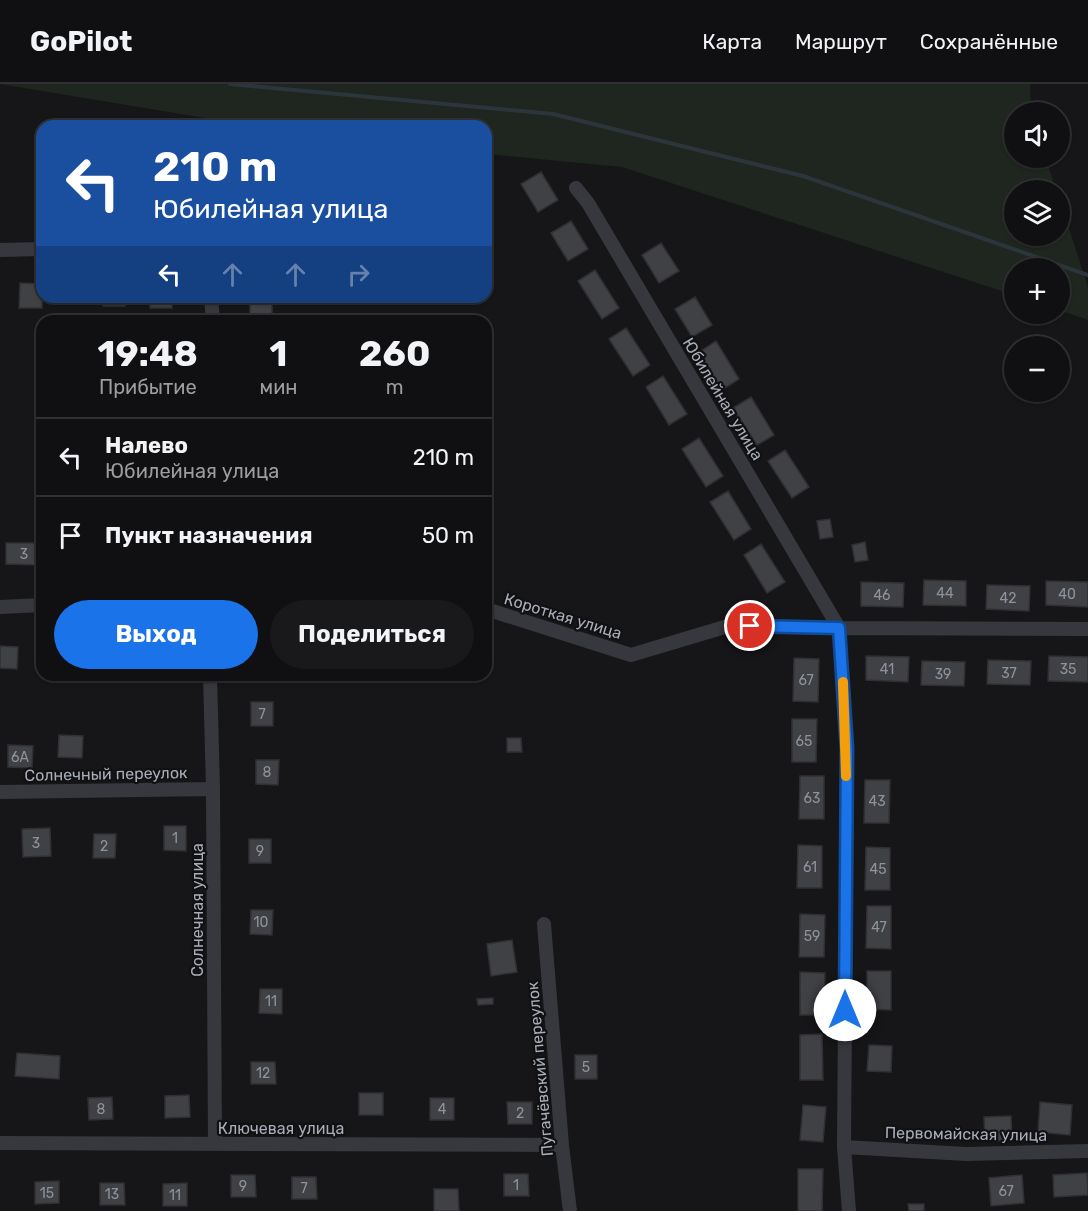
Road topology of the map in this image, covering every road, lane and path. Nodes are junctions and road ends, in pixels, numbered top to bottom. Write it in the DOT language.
graph roads {
  1 [pos="576,188"];
  2 [pos="36,249"];
  3 [pos="0,250"];
  4 [pos="36,605"];
  5 [pos="0,607"];
  6 [pos="492,611"];
  7 [pos="839,628"];
  8 [pos="1088,629"];
  9 [pos="210,681"];
  10 [pos="213,789"];
  11 [pos="0,792"];
  12 [pos="544,924"];
  13 [pos="0,1143"];
  14 [pos="215,1144"];
  15 [pos="562,1145"];
  16 [pos="844,1148"];
  17 [pos="1088,1151"];
  18 [pos="570,1211"];
  19 [pos="849,1211"];
  1 -- 7 [label="street, Юбилейная улица"];
  2 -- 3 [label="street"];
  4 -- 5 [label="street"];
  6 -- 7 [label="street, Короткая улица"];
  7 -- 8 [label="street"];
  7 -- 16 [label="street, Юбилейная улица"];
  9 -- 10 [label="street, Солнечная улица"];
  10 -- 11 [label="street, Солнечный переулок"];
  10 -- 14 [label="street, Солнечная улица"];
  12 -- 15 [label="street, Пугачёвский переулок"];
  13 -- 14 [label="street, Ключевая улица"];
  14 -- 15 [label="street, Ключевая улица"];
  15 -- 18 [label="street, Пугачёвский переулок"];
  16 -- 17 [label="street, Первомайская улица"];
  16 -- 19 [label="street, Юбилейная улица"];
}
